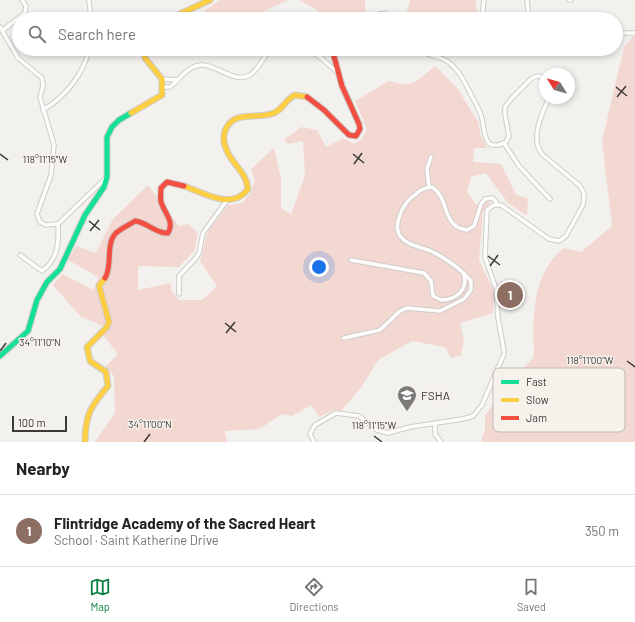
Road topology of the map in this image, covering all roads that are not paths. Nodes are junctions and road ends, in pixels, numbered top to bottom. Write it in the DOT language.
graph roads {
  1 [pos="22,0"];
  2 [pos="89,0"];
  3 [pos="210,0"];
  4 [pos="484,0"];
  5 [pos="527,0"];
  6 [pos="25,12"];
  7 [pos="90,12"];
  8 [pos="184,12"];
  9 [pos="483,12"];
  10 [pos="528,12"];
  11 [pos="12,22"];
  12 [pos="1,29"];
  13 [pos="623,33"];
  14 [pos="635,33"];
  15 [pos="12,48"];
  16 [pos="17,56"];
  17 [pos="88,56"];
  18 [pos="145,56"];
  19 [pos="266,56"];
  20 [pos="318,56"];
  21 [pos="336,56"];
  22 [pos="433,56"];
  23 [pos="338,73"];
  24 [pos="539,76"];
  25 [pos="162,80"];
  26 [pos="177,80"];
  27 [pos="163,87"];
  28 [pos="546,104"];
  29 [pos="43,110"];
  30 [pos="504,143"];
  31 [pos="431,157"];
  32 [pos="107,178"];
  33 [pos="429,187"];
  34 [pos="228,199"];
  35 [pos="550,199"];
  36 [pos="498,205"];
  37 [pos="58,224"];
  38 [pos="20,255"];
  39 [pos="351,260"];
  40 [pos="464,274"];
  41 [pos="179,294"];
  42 [pos="344,338"];
  43 [pos="0,356"];
  44 [pos="498,368"];
  45 [pos="493,379"];
  46 [pos="435,423"];
  47 [pos="85,442"];
  48 [pos="314,442"];
  49 [pos="441,442"];
  1 -- 6 [label="street"];
  2 -- 7 [label="street"];
  3 -- 8 [label="street"];
  4 -- 9 [label="street"];
  5 -- 10 [label="street"];
  11 -- 12 [label="street"];
  12 -- 15 [label="street"];
  13 -- 14 [label="street"];
  16 -- 29 [label="street"];
  17 -- 29 [label="street"];
  18 -- 25 [label="street"];
  19 -- 26 [label="street"];
  20 -- 23 [label="street"];
  21 -- 23 [label="street"];
  22 -- 30 [label="street"];
  23 -- 34 [label="street"];
  24 -- 30 [label="street"];
  25 -- 26 [label="street"];
  25 -- 27 [label="street"];
  26 -- 27 [label="street"];
  27 -- 32 [label="street"];
  28 -- 36 [label="street"];
  29 -- 37 [label="street"];
  30 -- 35 [label="street"];
  31 -- 33 [label="street"];
  32 -- 37 [label="street"];
  32 -- 43 [label="street"];
  33 -- 36 [label="street"];
  33 -- 40 [label="street"];
  34 -- 41 [label="street"];
  34 -- 47 [label="street"];
  36 -- 44 [label="street"];
  37 -- 38 [label="street"];
  39 -- 40 [label="street"];
  40 -- 42 [label="street"];
  45 -- 46 [label="street"];
  46 -- 48 [label="street"];
  46 -- 49 [label="street"];
}
